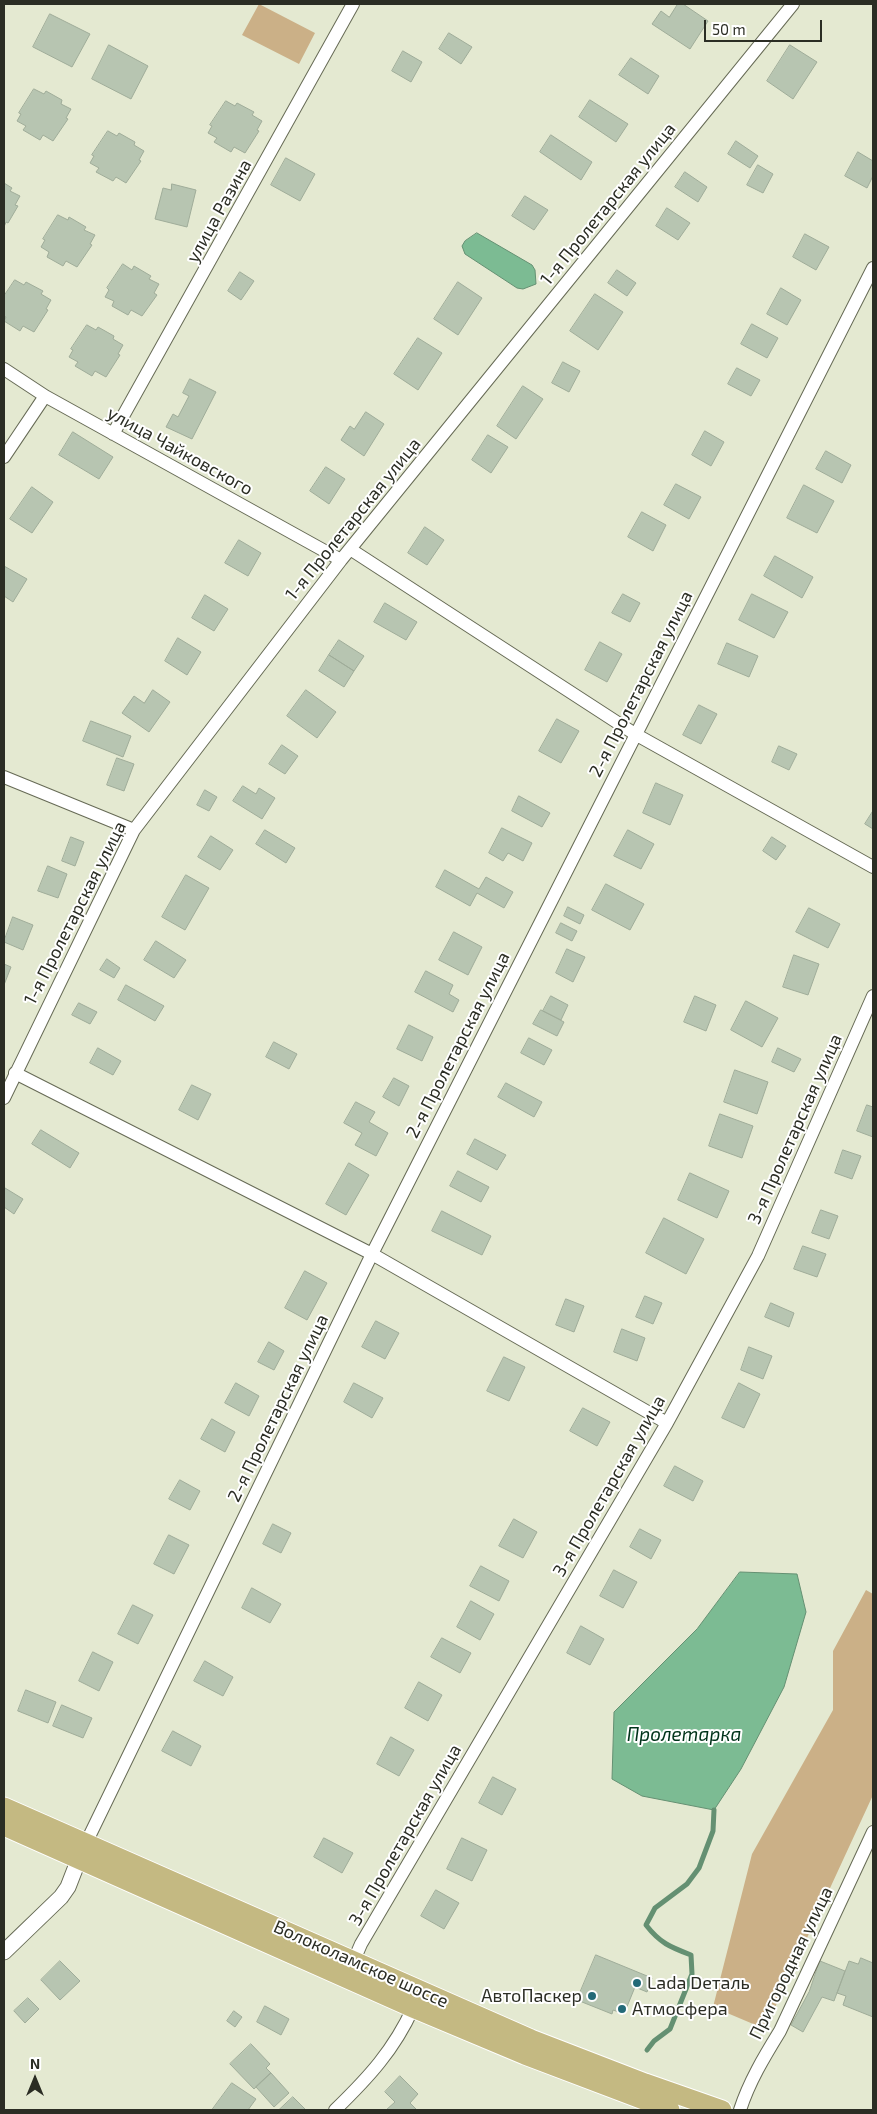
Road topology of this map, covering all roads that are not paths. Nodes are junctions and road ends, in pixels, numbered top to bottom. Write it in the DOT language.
graph roads {
  1 [pos="353,4"];
  2 [pos="793,4"];
  3 [pos="873,268"];
  4 [pos="4,369"];
  5 [pos="45,396"];
  6 [pos="114,434"];
  7 [pos="4,457"];
  8 [pos="350,549"];
  9 [pos="340,560"];
  10 [pos="635,734"];
  11 [pos="4,777"];
  12 [pos="134,830"];
  13 [pos="873,867"];
  14 [pos="873,996"];
  15 [pos="16,1073"];
  16 [pos="4,1098"];
  17 [pos="372,1254"];
  18 [pos="667,1423"];
  19 [pos="4,1807"];
  20 [pos="4,1826"];
  21 [pos="873,1832"];
  22 [pos="82,1851"];
  23 [pos="4,1952"];
  24 [pos="350,1970"];
  25 [pos="413,2008"];
  26 [pos="335,2110"];
  27 [pos="670,2110"];
  28 [pos="722,2110"];
  29 [pos="740,2110"];
  1 -- 6 [label="street, улица Разина"];
  2 -- 8 [label="street, 1-я Пролетарская улица"];
  3 -- 10 [label="street, 2-я Пролетарская улица"];
  4 -- 5 [label="street, улица Чайковского"];
  5 -- 6 [label="street, улица Чайковского"];
  5 -- 7 [label="street"];
  6 -- 9 [label="street, улица Чайковского"];
  8 -- 9 [label="street, 1-я Пролетарская улица"];
  8 -- 10 [label="street"];
  9 -- 12 [label="street, 1-я Пролетарская улица"];
  10 -- 13 [label="street"];
  10 -- 17 [label="street, 2-я Пролетарская улица"];
  11 -- 12 [label="street"];
  12 -- 15 [label="street, 1-я Пролетарская улица"];
  14 -- 18 [label="street, 3-я Пролетарская улица"];
  15 -- 16 [label="street, 1-я Пролетарская улица"];
  15 -- 17 [label="street"];
  17 -- 18 [label="street"];
  17 -- 22 [label="street, 2-я Пролетарская улица"];
  18 -- 24 [label="street, 3-я Пролетарская улица"];
  19 -- 22 [label="main road, Волоколамское шоссе"];
  20 -- 22 [label="main road, Волоколамское шоссе"];
  21 -- 29 [label="street, Пригородная улица"];
  22 -- 23 [label="street"];
  22 -- 24 [label="main road, Волоколамское шоссе"];
  24 -- 25 [label="main road, Волоколамское шоссе"];
  24 -- 28 [label="main road, Волоколамское шоссе"];
  25 -- 26 [label="street"];
  25 -- 27 [label="main road, Волоколамское шоссе"];
}
